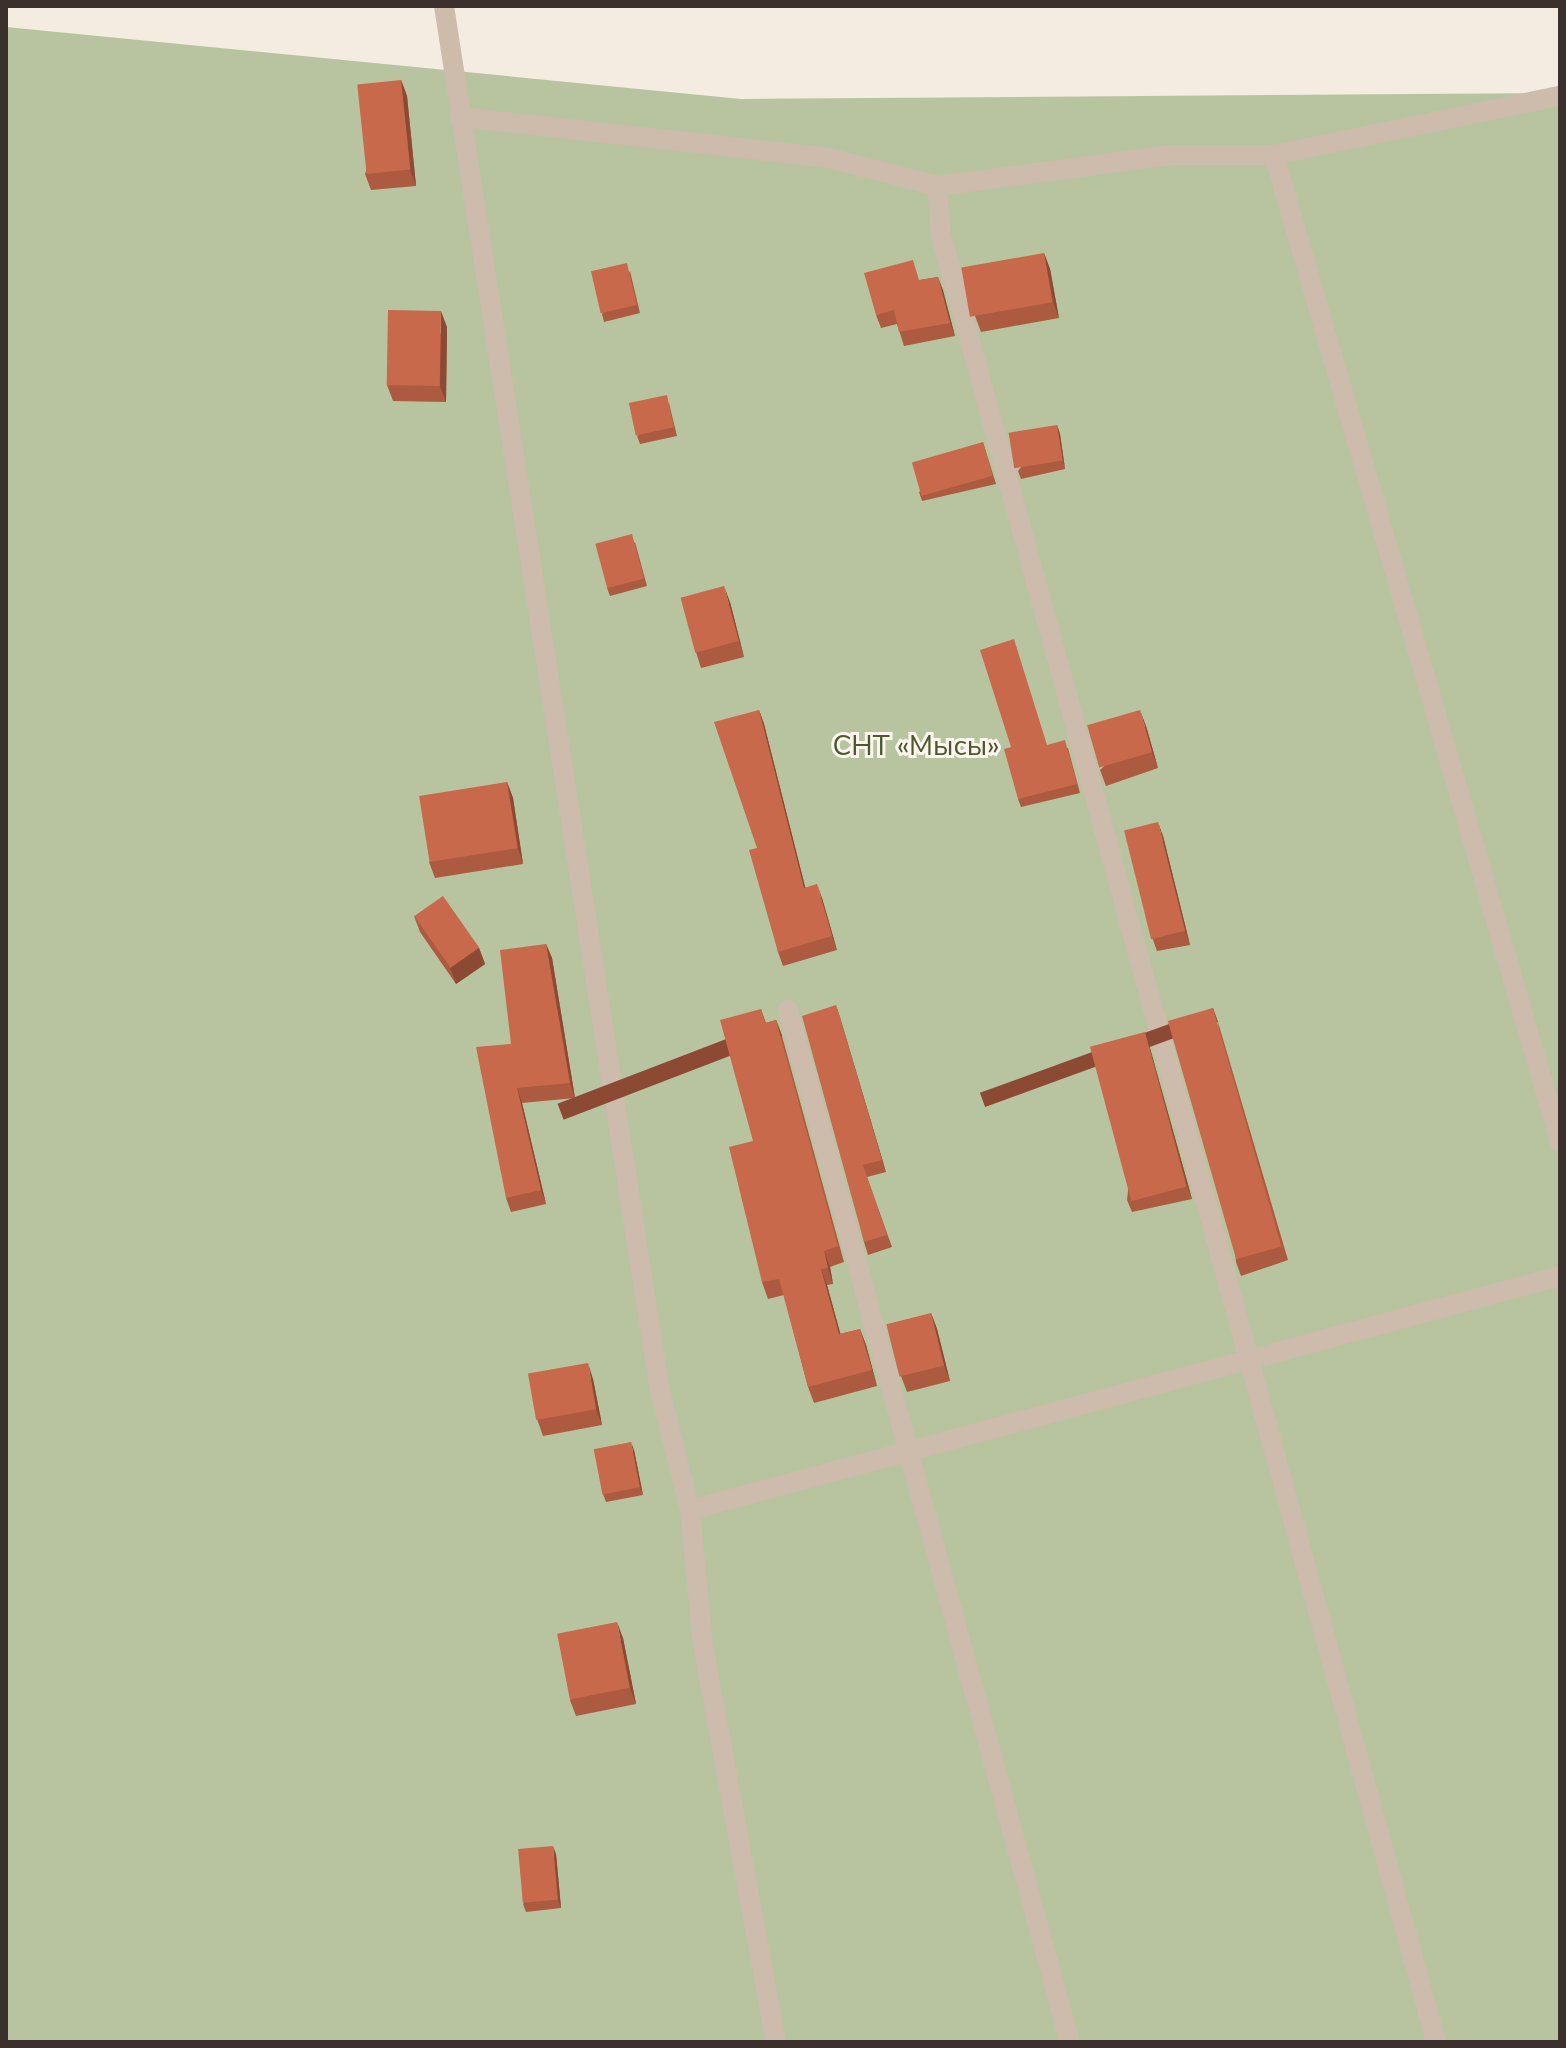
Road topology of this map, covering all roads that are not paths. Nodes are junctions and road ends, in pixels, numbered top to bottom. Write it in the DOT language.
graph roads {
  1 [pos="444,6"];
  2 [pos="1560,96"];
  3 [pos="460,117"];
  4 [pos="1274,155"];
  5 [pos="937,186"];
  6 [pos="788,1010"];
  7 [pos="1560,1142"];
  8 [pos="1560,1276"];
  9 [pos="1248,1358"];
  10 [pos="906,1452"];
  11 [pos="690,1510"];
  12 [pos="776,2042"];
  13 [pos="1070,2042"];
  14 [pos="1436,2042"];
  1 -- 3 [label="lane"];
  2 -- 4 [label="lane"];
  3 -- 5 [label="lane"];
  3 -- 11 [label="lane"];
  4 -- 5 [label="lane"];
  4 -- 7 [label="lane"];
  5 -- 9 [label="lane"];
  6 -- 10 [label="lane"];
  8 -- 9 [label="lane"];
  9 -- 10 [label="lane"];
  9 -- 14 [label="lane"];
  10 -- 11 [label="lane"];
  10 -- 13 [label="lane"];
  11 -- 12 [label="lane"];
}
